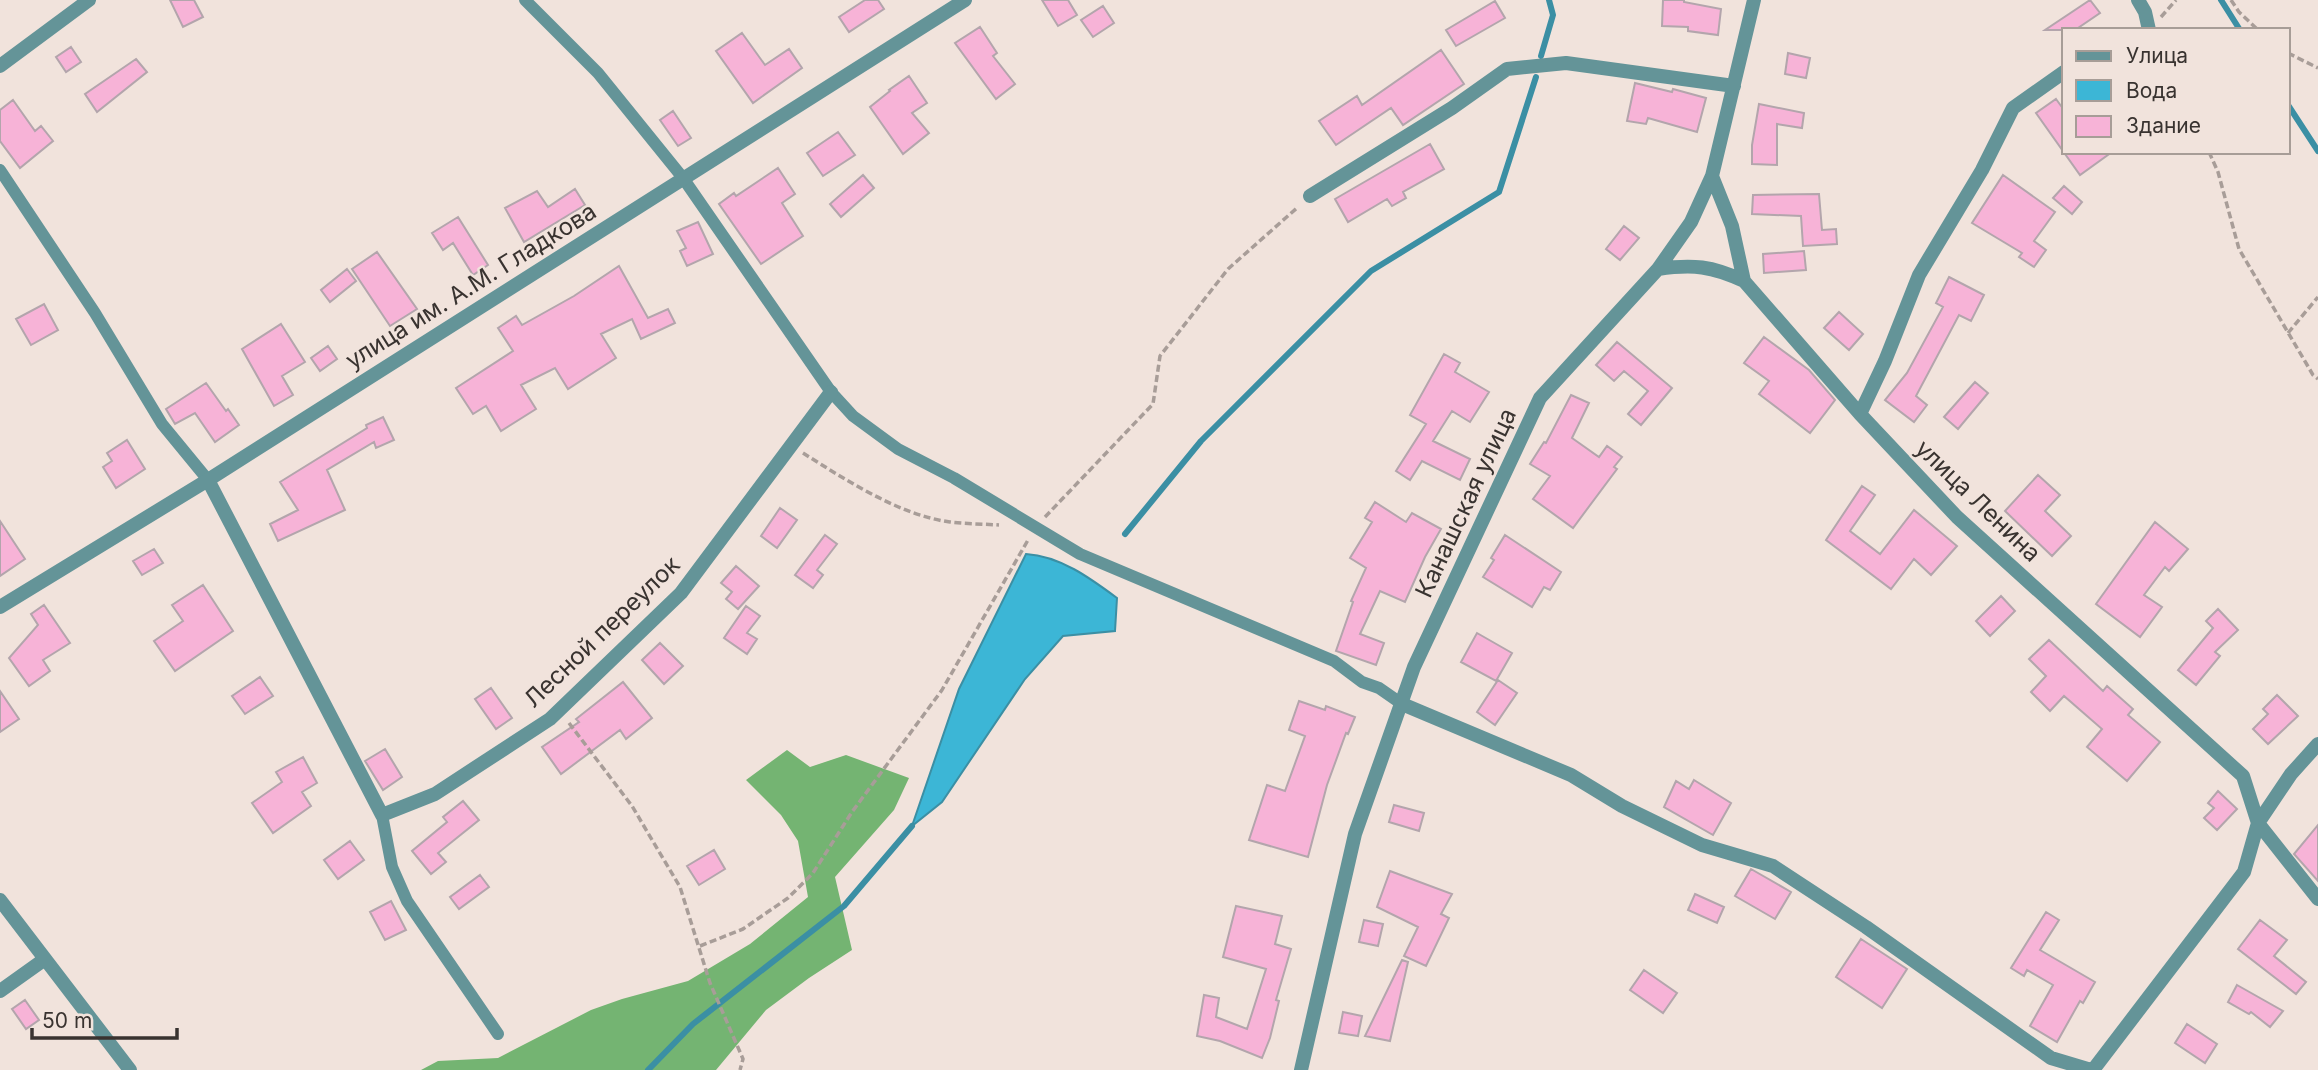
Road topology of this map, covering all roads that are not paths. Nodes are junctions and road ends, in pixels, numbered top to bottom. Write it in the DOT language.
graph roads {
  1 [pos="89,0"];
  2 [pos="525,0"];
  3 [pos="965,0"];
  4 [pos="1754,0"];
  5 [pos="2138,0"];
  6 [pos="2149,28"];
  7 [pos="0,66"];
  8 [pos="2062,73"];
  9 [pos="1734,86"];
  10 [pos="0,170"];
  11 [pos="1712,176"];
  12 [pos="683,178"];
  13 [pos="1310,196"];
  14 [pos="1658,269"];
  15 [pos="1744,281"];
  16 [pos="831,392"];
  17 [pos="1860,414"];
  18 [pos="208,480"];
  19 [pos="0,607"];
  20 [pos="1402,704"];
  21 [pos="2318,744"];
  22 [pos="382,815"];
  23 [pos="2258,823"];
  24 [pos="2318,899"];
  25 [pos="0,900"];
  26 [pos="45,959"];
  27 [pos="0,991"];
  28 [pos="498,1034"];
  29 [pos="130,1070"];
  30 [pos="1301,1070"];
  31 [pos="2092,1070"];
  1 -- 7 [label="street"];
  2 -- 12 [label="lane"];
  3 -- 12 [label="street, улица им. А.М. Гладкова"];
  4 -- 9 [label="street, Канашская улица"];
  5 -- 6 [label="street"];
  8 -- 17 [label="street"];
  9 -- 11 [label="street, Канашская улица"];
  9 -- 13 [label="street"];
  10 -- 18 [label="lane"];
  11 -- 14 [label="street, Канашская улица"];
  11 -- 15 [label="street, улица Ленина"];
  12 -- 16 [label="lane"];
  12 -- 18 [label="street, улица им. А.М. Гладкова"];
  14 -- 15 [label="street"];
  14 -- 20 [label="street, Канашская улица"];
  15 -- 17 [label="street, улица Ленина"];
  16 -- 20 [label="lane"];
  16 -- 22 [label="street, Лесной переулок"];
  17 -- 23 [label="street, улица Ленина"];
  18 -- 19 [label="street, улица им. А.М. Гладкова"];
  18 -- 22 [label="street"];
  20 -- 30 [label="street, Канашская улица"];
  20 -- 31 [label="street"];
  21 -- 23 [label="street"];
  22 -- 28 [label="lane"];
  23 -- 24 [label="street"];
  23 -- 31 [label="street"];
  25 -- 26 [label="street"];
  26 -- 27 [label="street"];
  26 -- 29 [label="street"];
}
